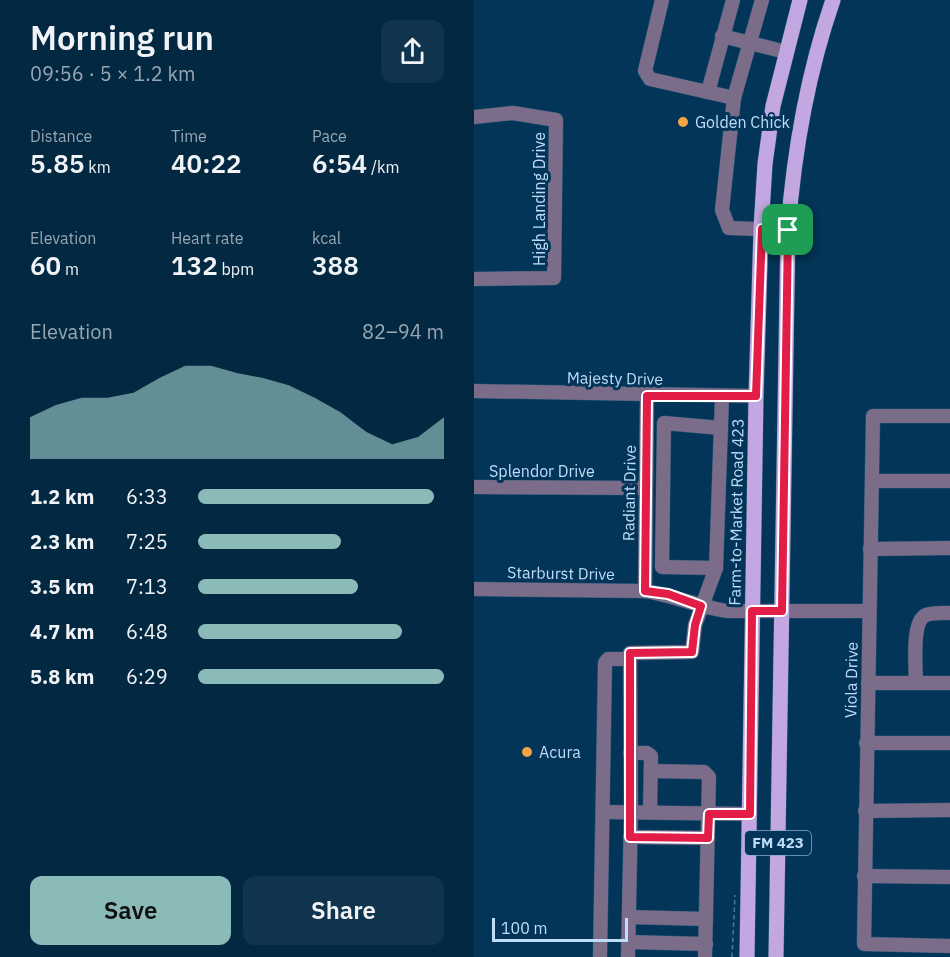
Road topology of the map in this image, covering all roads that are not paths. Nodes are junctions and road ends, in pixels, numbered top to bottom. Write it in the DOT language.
graph roads {
  1 [pos="662,0"];
  2 [pos="734,0"];
  3 [pos="762,0"];
  4 [pos="800,0"];
  5 [pos="833,0"];
  6 [pos="722,36"];
  7 [pos="749,42"];
  8 [pos="786,52"];
  9 [pos="708,92"];
  10 [pos="734,98"];
  11 [pos="474,117"];
  12 [pos="762,229"];
  13 [pos="788,230"];
  14 [pos="474,279"];
  15 [pos="474,391"];
  16 [pos="647,396"];
  17 [pos="722,396"];
  18 [pos="756,396"];
  19 [pos="950,416"];
  20 [pos="721,428"];
  21 [pos="872,481"];
  22 [pos="950,481"];
  23 [pos="474,487"];
  24 [pos="645,488"];
  25 [pos="950,548"];
  26 [pos="870,549"];
  27 [pos="717,568"];
  28 [pos="474,589"];
  29 [pos="645,591"];
  30 [pos="701,606"];
  31 [pos="752,611"];
  32 [pos="782,611"];
  33 [pos="869,611"];
  34 [pos="950,613"];
  35 [pos="630,659"];
  36 [pos="867,683"];
  37 [pos="916,683"];
  38 [pos="950,683"];
  39 [pos="866,743"];
  40 [pos="950,743"];
  41 [pos="630,753"];
  42 [pos="651,771"];
  43 [pos="950,810"];
  44 [pos="865,811"];
  45 [pos="603,812"];
  46 [pos="631,812"];
  47 [pos="650,812"];
  48 [pos="709,814"];
  49 [pos="750,814"];
  50 [pos="630,837"];
  51 [pos="708,838"];
  52 [pos="864,876"];
  53 [pos="950,877"];
  54 [pos="629,917"];
  55 [pos="706,919"];
  56 [pos="628,942"];
  57 [pos="950,946"];
  58 [pos="705,951"];
  59 [pos="600,957"];
  60 [pos="628,957"];
  61 [pos="747,957"];
  62 [pos="776,957"];
  1 -- 9 [label="street"];
  2 -- 6 [label="street"];
  3 -- 7 [label="street"];
  4 -- 8 [label="main road, Farm-to-Market Road 423 / FM 423"];
  5 -- 13 [label="main road, FM 423"];
  6 -- 7 [label="street"];
  6 -- 9 [label="street"];
  7 -- 8 [label="street"];
  7 -- 10 [label="street"];
  8 -- 12 [label="main road, Farm-to-Market Road 423 / FM 423"];
  9 -- 10 [label="street"];
  10 -- 12 [label="street"];
  11 -- 14 [label="street, High Landing Drive"];
  12 -- 13 [label="street"];
  12 -- 18 [label="main road, Farm-to-Market Road 423 / FM 423"];
  13 -- 32 [label="main road, FM 423"];
  15 -- 16 [label="street, Majesty Drive"];
  16 -- 17 [label="street, Majesty Drive"];
  16 -- 24 [label="street, Radiant Drive"];
  17 -- 18 [label="street, Majesty Drive"];
  17 -- 20 [label="street"];
  18 -- 31 [label="main road, Farm-to-Market Road 423 / FM 423"];
  19 -- 21 [label="street, Viola Drive"];
  20 -- 27 [label="street"];
  20 -- 27 [label="street"];
  21 -- 22 [label="street"];
  21 -- 26 [label="street, Viola Drive"];
  23 -- 24 [label="street, Splendor Drive"];
  24 -- 29 [label="street, Radiant Drive"];
  25 -- 26 [label="street"];
  26 -- 33 [label="street, Viola Drive"];
  27 -- 30 [label="street"];
  28 -- 29 [label="street, Starburst Drive"];
  29 -- 30 [label="street, Starburst Drive"];
  30 -- 31 [label="street, Starburst Drive"];
  30 -- 35 [label="street"];
  31 -- 32 [label="street, Starburst Drive"];
  31 -- 49 [label="main road, Farm-to-Market Road 423 / FM 423"];
  32 -- 33 [label="street, Starburst Drive"];
  32 -- 62 [label="main road, FM 423"];
  33 -- 36 [label="street, Viola Drive"];
  34 -- 37 [label="street"];
  35 -- 41 [label="street"];
  35 -- 45 [label="street"];
  36 -- 37 [label="street"];
  36 -- 39 [label="street, Viola Drive"];
  37 -- 38 [label="street"];
  39 -- 40 [label="street"];
  39 -- 44 [label="street, Viola Drive"];
  41 -- 42 [label="street"];
  41 -- 46 [label="street"];
  42 -- 47 [label="street"];
  42 -- 48 [label="street"];
  43 -- 44 [label="street"];
  44 -- 52 [label="street, Viola Drive"];
  45 -- 46 [label="street"];
  45 -- 59 [label="street"];
  46 -- 47 [label="street"];
  46 -- 50 [label="street"];
  47 -- 48 [label="street"];
  48 -- 49 [label="street"];
  48 -- 51 [label="street"];
  49 -- 61 [label="main road, Farm-to-Market Road 423 / FM 423"];
  50 -- 51 [label="street"];
  50 -- 54 [label="street"];
  51 -- 55 [label="street"];
  52 -- 53 [label="street"];
  52 -- 57 [label="street, Viola Drive"];
  54 -- 55 [label="street"];
  54 -- 56 [label="street"];
  55 -- 58 [label="street"];
  56 -- 58 [label="street"];
  56 -- 60 [label="street"];
}
